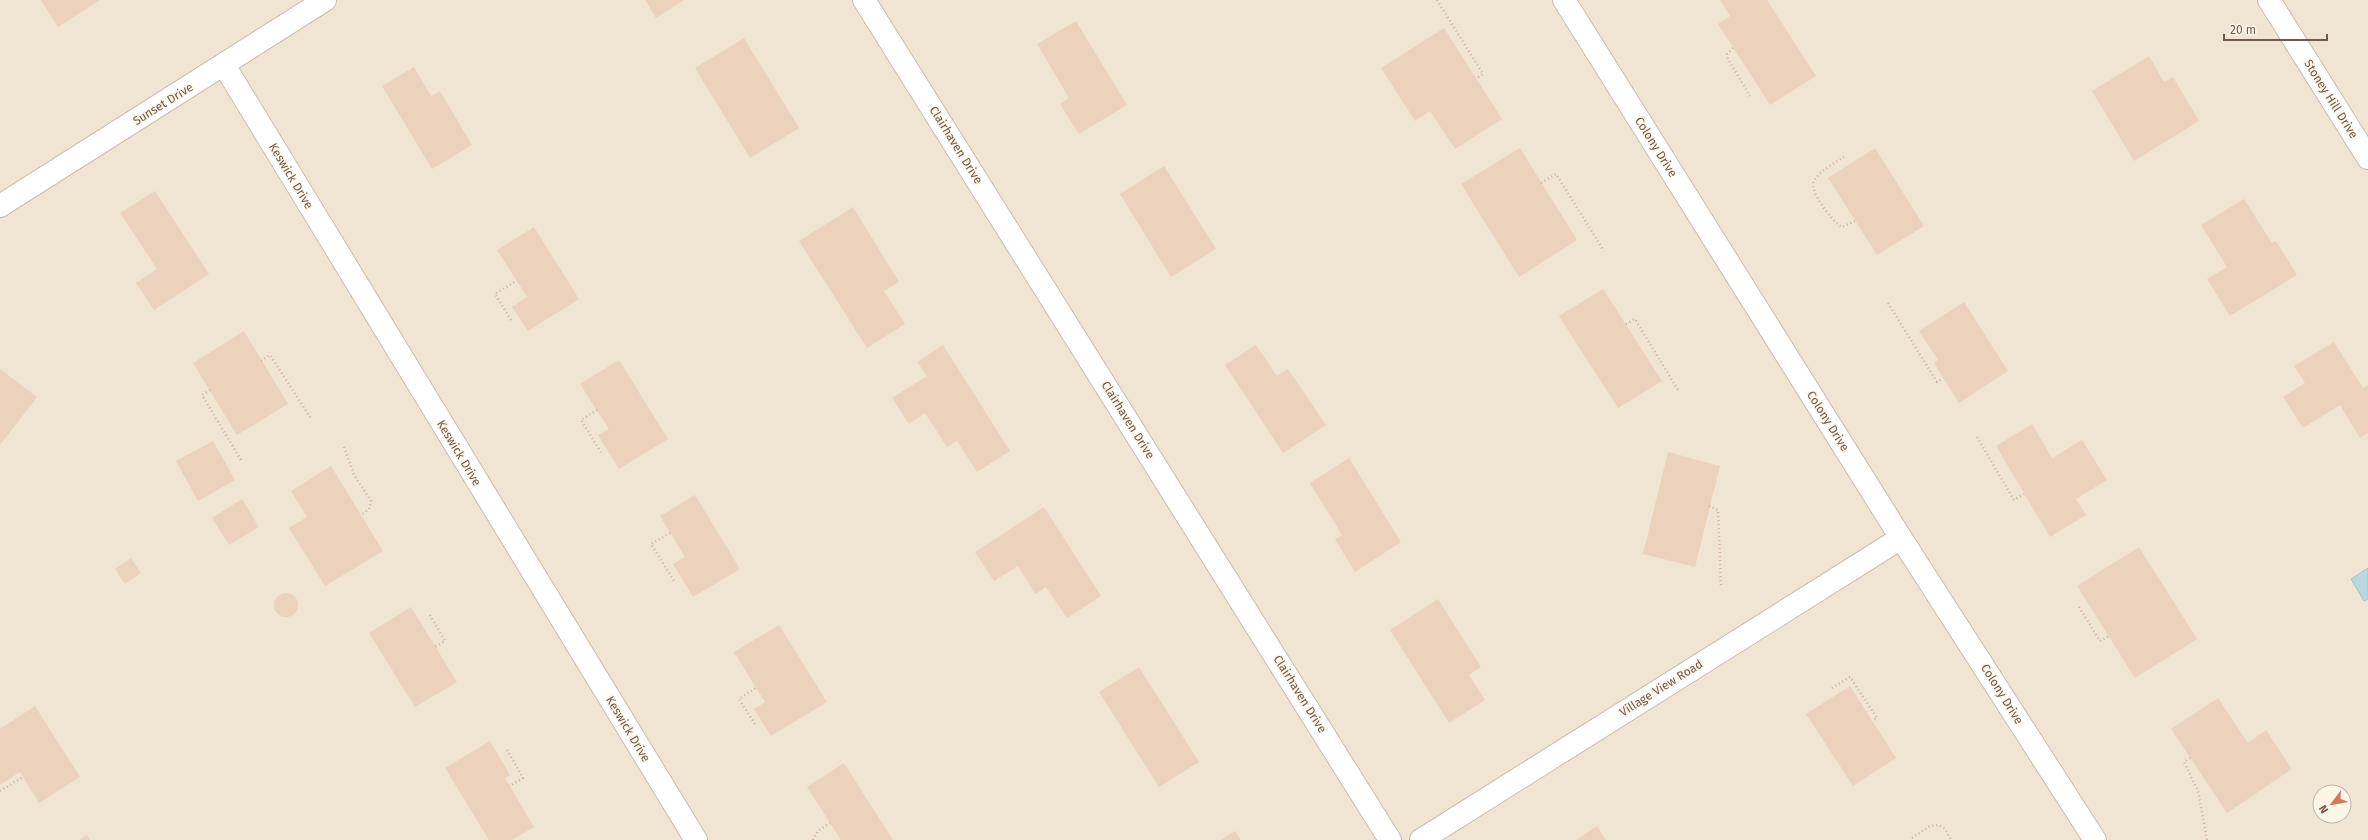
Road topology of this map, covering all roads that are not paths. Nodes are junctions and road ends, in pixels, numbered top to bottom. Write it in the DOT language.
graph roads {
  1 [pos="324,0"];
  2 [pos="864,0"];
  3 [pos="1564,0"];
  4 [pos="2269,0"];
  5 [pos="224,65"];
  6 [pos="2368,158"];
  7 [pos="0,206"];
  8 [pos="1901,538"];
  9 [pos="696,840"];
  10 [pos="1390,840"];
  11 [pos="1421,840"];
  12 [pos="2096,840"];
  1 -- 5 [label="street, Sunset Drive"];
  2 -- 10 [label="street, Clairhaven Drive"];
  3 -- 8 [label="street, Colony Drive"];
  4 -- 6 [label="street, Stoney Hill Drive"];
  5 -- 7 [label="street, Sunset Drive"];
  5 -- 9 [label="street, Keswick Drive"];
  8 -- 11 [label="street, Village View Road"];
  8 -- 12 [label="street, Colony Drive"];
}
